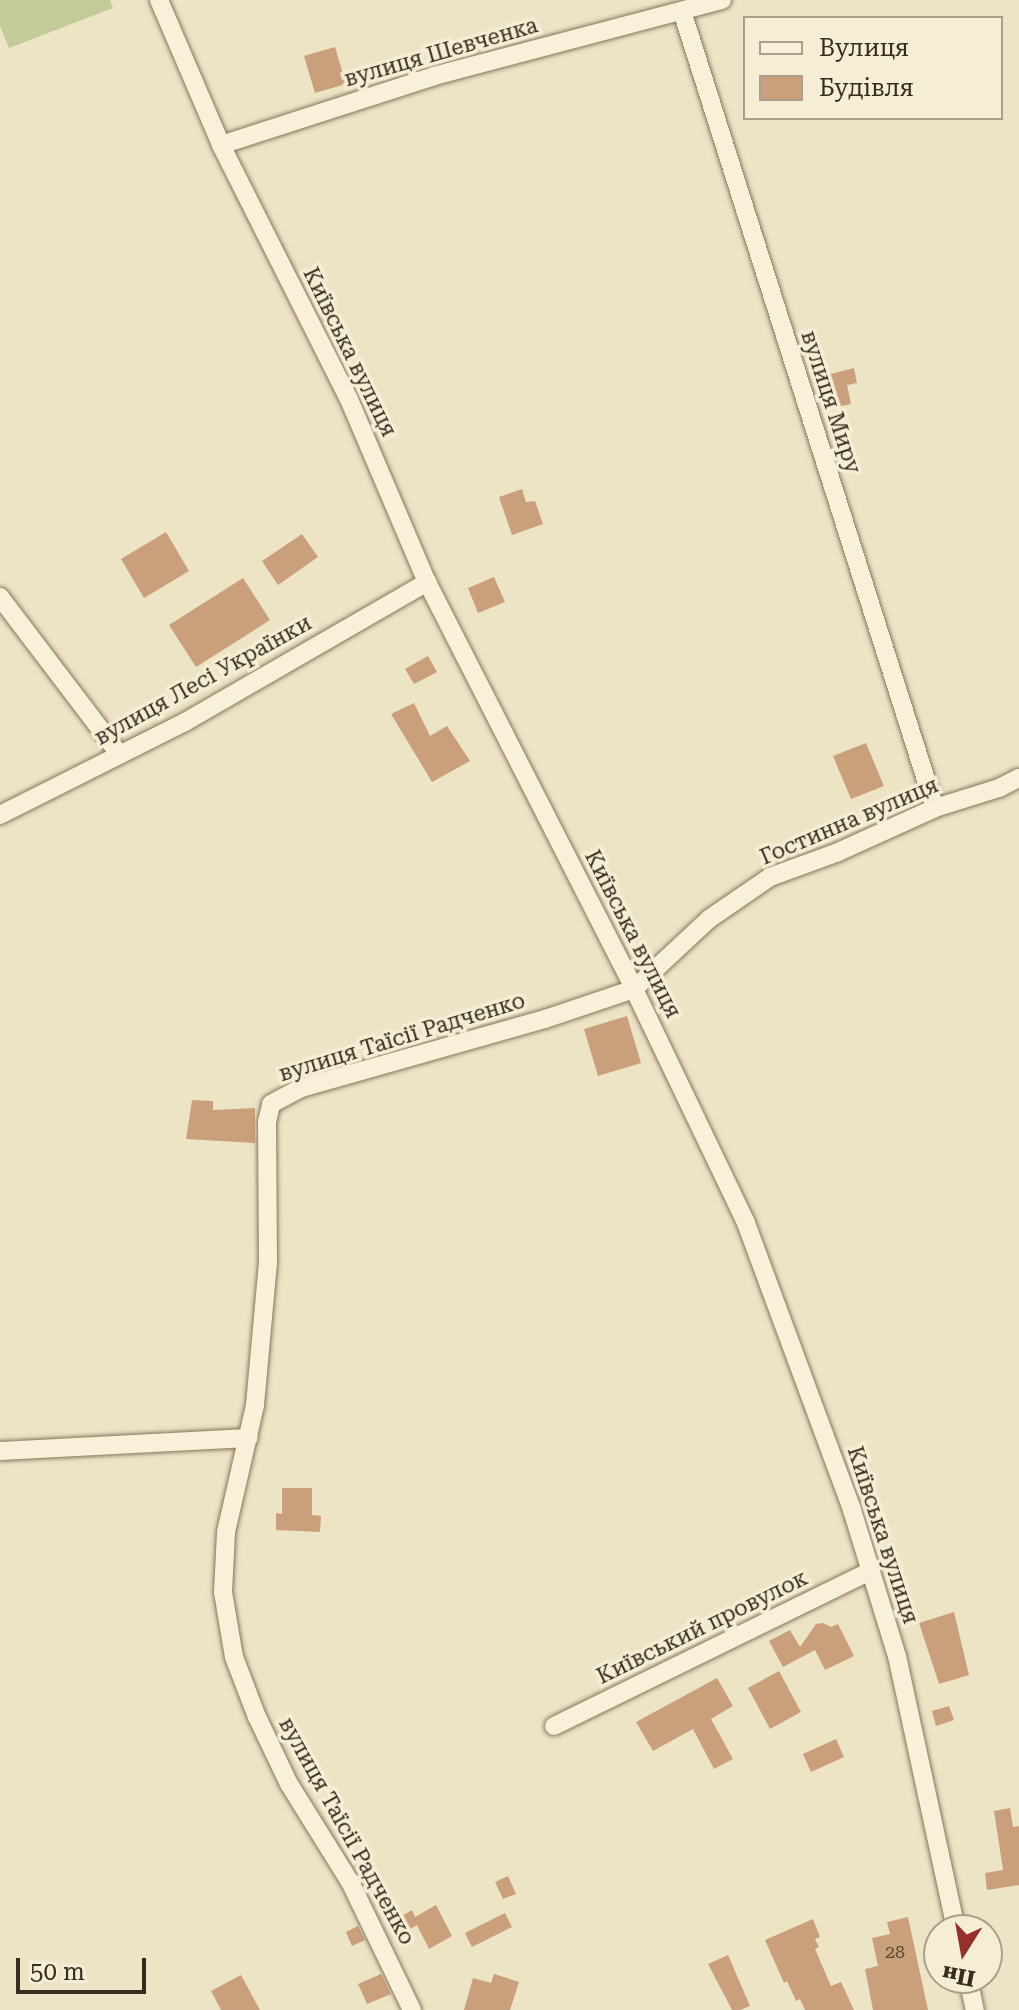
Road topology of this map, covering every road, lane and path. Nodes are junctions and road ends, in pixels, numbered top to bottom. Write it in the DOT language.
graph roads {
  1 [pos="159,0"];
  2 [pos="722,0"];
  3 [pos="682,11"];
  4 [pos="221,145"];
  5 [pos="427,582"];
  6 [pos="0,597"];
  7 [pos="119,754"];
  8 [pos="1019,778"];
  9 [pos="935,808"];
  10 [pos="0,815"];
  11 [pos="634,989"];
  12 [pos="249,1438"];
  13 [pos="0,1451"];
  14 [pos="871,1571"];
  15 [pos="554,1726"];
  16 [pos="953,1914"];
  17 [pos="412,2010"];
  1 -- 4 [label="street, Київська вулиця"];
  2 -- 3 [label="street, вулиця Шевченка"];
  3 -- 4 [label="street, вулиця Шевченка"];
  3 -- 9 [label="street, вулиця Миру"];
  4 -- 5 [label="street, Київська вулиця"];
  5 -- 7 [label="street, вулиця Лесі Українки"];
  5 -- 11 [label="street, Київська вулиця"];
  6 -- 7 [label="street"];
  7 -- 10 [label="street, вулиця Лесі Українки"];
  8 -- 9 [label="street, Гостинна вулиця"];
  9 -- 11 [label="street, Гостинна вулиця"];
  11 -- 12 [label="street, вулиця Таїсії Радченко"];
  11 -- 14 [label="street, Київська вулиця"];
  12 -- 13 [label="street"];
  12 -- 17 [label="street, вулиця Таїсії Радченко"];
  14 -- 15 [label="street, Київський провулок"];
  14 -- 16 [label="street, Київська вулиця"];
}
